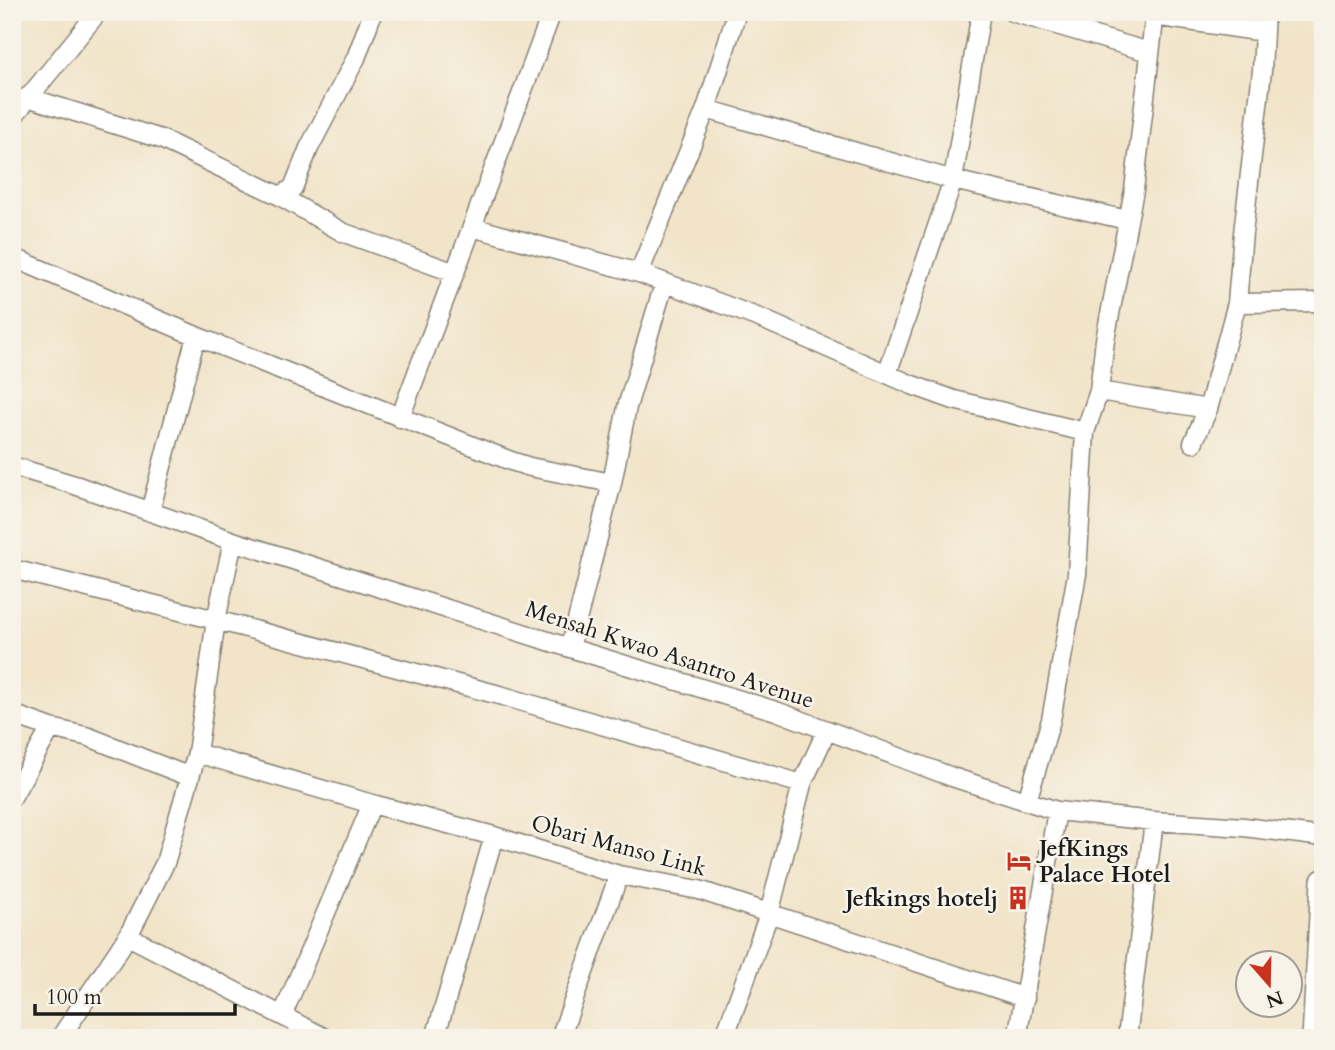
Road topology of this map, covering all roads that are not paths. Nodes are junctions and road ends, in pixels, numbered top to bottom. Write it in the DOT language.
graph roads {
  1 [pos="98,12"];
  2 [pos="373,12"];
  3 [pos="552,12"];
  4 [pos="737,12"];
  5 [pos="981,12"];
  6 [pos="1012,12"];
  7 [pos="1265,12"];
  8 [pos="1154,14"];
  9 [pos="1264,32"];
  10 [pos="1149,51"];
  11 [pos="27,97"];
  12 [pos="706,109"];
  13 [pos="12,118"];
  14 [pos="953,180"];
  15 [pos="280,196"];
  16 [pos="1127,220"];
  17 [pos="472,227"];
  18 [pos="12,257"];
  19 [pos="455,273"];
  20 [pos="639,273"];
  21 [pos="664,284"];
  22 [pos="1323,302"];
  23 [pos="1237,303"];
  24 [pos="196,336"];
  25 [pos="887,374"];
  26 [pos="1099,391"];
  27 [pos="1208,410"];
  28 [pos="400,418"];
  29 [pos="1085,432"];
  30 [pos="1193,443"];
  31 [pos="12,466"];
  32 [pos="612,484"];
  33 [pos="150,512"];
  34 [pos="233,541"];
  35 [pos="12,569"];
  36 [pos="216,620"];
  37 [pos="570,648"];
  38 [pos="12,714"];
  39 [pos="51,729"];
  40 [pos="827,730"];
  41 [pos="197,753"];
  42 [pos="190,776"];
  43 [pos="802,784"];
  44 [pos="12,797"];
  45 [pos="1027,801"];
  46 [pos="372,804"];
  47 [pos="1057,811"];
  48 [pos="1154,821"];
  49 [pos="494,836"];
  50 [pos="1323,837"];
  51 [pos="619,875"];
  52 [pos="1323,881"];
  53 [pos="769,914"];
  54 [pos="128,936"];
  55 [pos="1025,998"];
  56 [pos="283,1014"];
  57 [pos="60,1038"];
  58 [pos="325,1038"];
  59 [pos="435,1038"];
  60 [pos="560,1038"];
  61 [pos="724,1038"];
  62 [pos="1017,1038"];
  63 [pos="1126,1038"];
  64 [pos="1314,1038"];
  1 -- 11 [label="street"];
  2 -- 15 [label="street"];
  3 -- 17 [label="street"];
  4 -- 12 [label="street"];
  5 -- 14 [label="street"];
  6 -- 10 [label="street"];
  7 -- 9 [label="street"];
  8 -- 9 [label="street"];
  8 -- 10 [label="street"];
  9 -- 23 [label="street"];
  10 -- 16 [label="street"];
  11 -- 13 [label="street"];
  11 -- 15 [label="street"];
  12 -- 14 [label="street"];
  12 -- 20 [label="street"];
  14 -- 16 [label="street"];
  14 -- 25 [label="street"];
  15 -- 19 [label="street"];
  16 -- 26 [label="street"];
  17 -- 19 [label="street"];
  17 -- 20 [label="street"];
  18 -- 24 [label="street"];
  19 -- 28 [label="street"];
  20 -- 21 [label="street"];
  21 -- 25 [label="street"];
  21 -- 32 [label="street"];
  22 -- 23 [label="street"];
  23 -- 27 [label="street"];
  24 -- 28 [label="street"];
  24 -- 33 [label="street"];
  25 -- 29 [label="street"];
  26 -- 27 [label="street"];
  26 -- 29 [label="street"];
  27 -- 30 [label="street"];
  28 -- 32 [label="street"];
  29 -- 45 [label="street"];
  31 -- 33 [label="street, Mensah Kwao Asantro Avenue"];
  32 -- 37 [label="street"];
  33 -- 34 [label="street, Mensah Kwao Asantro Avenue"];
  34 -- 36 [label="street"];
  34 -- 37 [label="street, Mensah Kwao Asantro Avenue"];
  35 -- 36 [label="street"];
  36 -- 41 [label="street"];
  36 -- 43 [label="street"];
  37 -- 40 [label="street, Mensah Kwao Asantro Avenue"];
  38 -- 39 [label="street"];
  39 -- 42 [label="street"];
  39 -- 44 [label="street"];
  40 -- 43 [label="street"];
  40 -- 45 [label="street, Mensah Kwao Asantro Avenue"];
  41 -- 42 [label="street"];
  41 -- 46 [label="street, Obari Manso Link"];
  42 -- 54 [label="street"];
  43 -- 53 [label="street"];
  45 -- 47 [label="street, Mensah Kwao Asantro Avenue"];
  46 -- 49 [label="street, Obari Manso Link"];
  46 -- 56 [label="street"];
  47 -- 48 [label="street, Mensah Kwao Asantro Avenue"];
  47 -- 55 [label="street"];
  48 -- 50 [label="street, Mensah Kwao Asantro Avenue"];
  48 -- 63 [label="street"];
  49 -- 51 [label="street, Obari Manso Link"];
  49 -- 59 [label="street"];
  51 -- 53 [label="street, Obari Manso Link"];
  51 -- 60 [label="street"];
  52 -- 64 [label="main road"];
  53 -- 55 [label="street, Obari Manso Link"];
  53 -- 61 [label="street"];
  54 -- 56 [label="street"];
  54 -- 57 [label="street"];
  55 -- 62 [label="street"];
  56 -- 58 [label="street"];
}
